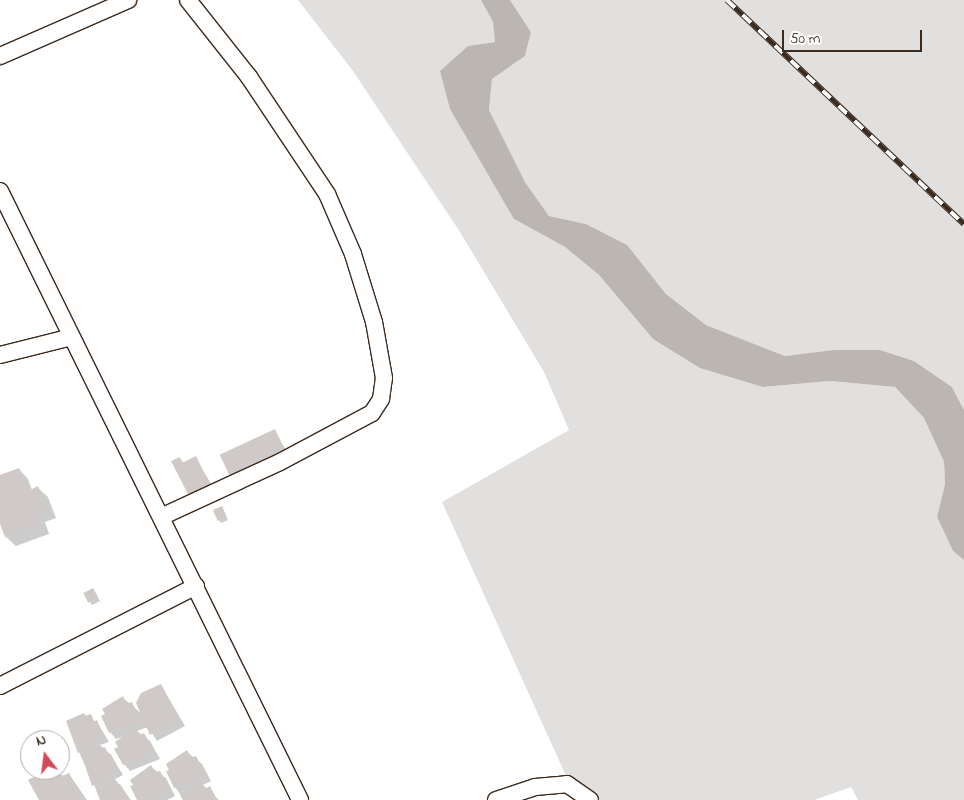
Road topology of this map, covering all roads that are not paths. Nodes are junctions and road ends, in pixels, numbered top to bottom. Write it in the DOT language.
graph roads {
  1 [pos="128,0"];
  2 [pos="188,0"];
  3 [pos="0,56"];
  4 [pos="0,190"];
  5 [pos="72,337"];
  6 [pos="0,355"];
  7 [pos="162,516"];
  8 [pos="196,586"];
  9 [pos="0,686"];
  10 [pos="300,800"];
  11 [pos="496,800"];
  12 [pos="590,800"];
  1 -- 3 [label="street"];
  2 -- 7 [label="street"];
  4 -- 5 [label="street"];
  5 -- 6 [label="street"];
  5 -- 7 [label="street"];
  7 -- 8 [label="street"];
  8 -- 9 [label="street"];
  8 -- 10 [label="street"];
  11 -- 12 [label="street"];
}
